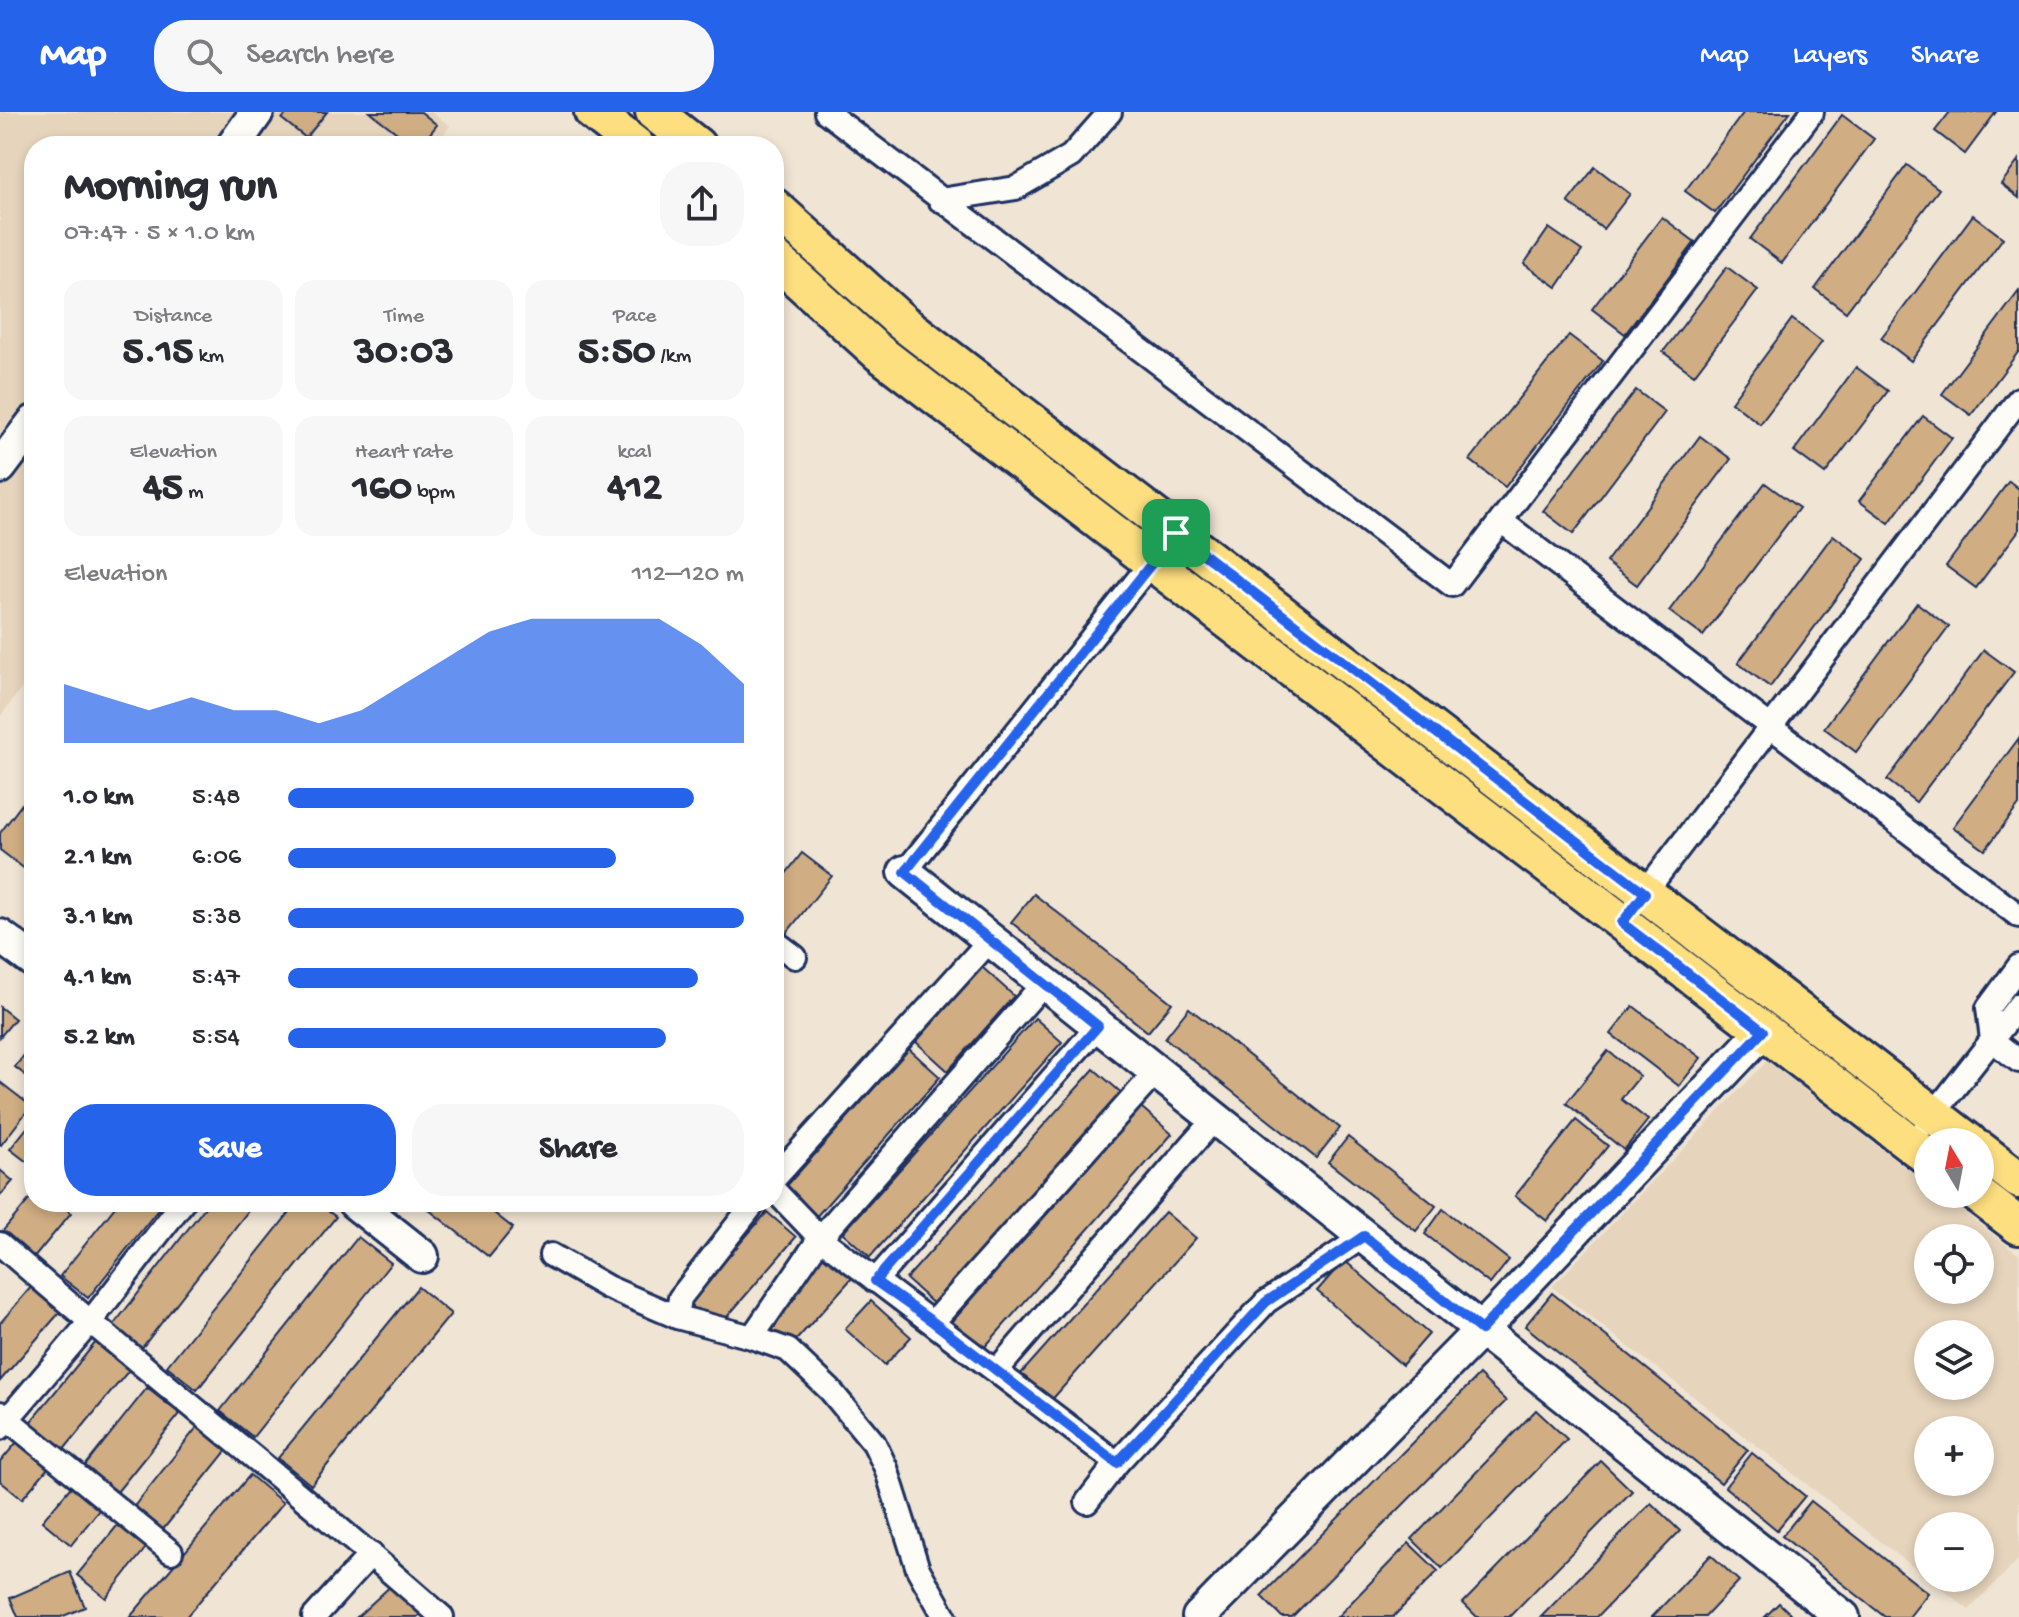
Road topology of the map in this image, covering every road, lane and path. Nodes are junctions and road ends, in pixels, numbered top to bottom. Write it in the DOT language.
graph roads {
  1 [pos="257,112"];
  2 [pos="593,112"];
  3 [pos="654,112"];
  4 [pos="826,112"];
  5 [pos="1110,112"];
  6 [pos="1812,112"];
  7 [pos="240,136"];
  8 [pos="623,136"];
  9 [pos="684,136"];
  10 [pos="940,200"];
  11 [pos="784,216"];
  12 [pos="784,267"];
  13 [pos="2019,399"];
  14 [pos="24,435"];
  15 [pos="0,467"];
  16 [pos="1501,521"];
  17 [pos="1176,533"];
  18 [pos="1152,562"];
  19 [pos="1771,726"];
  20 [pos="905,872"];
  21 [pos="1645,893"];
  22 [pos="2019,916"];
  23 [pos="1622,923"];
  24 [pos="0,936"];
  25 [pos="990,940"];
  26 [pos="784,949"];
  27 [pos="24,954"];
  28 [pos="795,957"];
  29 [pos="2019,966"];
  30 [pos="1044,983"];
  31 [pos="2019,1005"];
  32 [pos="1098,1026"];
  33 [pos="1763,1031"];
  34 [pos="1992,1040"];
  35 [pos="2019,1061"];
  36 [pos="1156,1072"];
  37 [pos="1933,1114"];
  38 [pos="1215,1118"];
  39 [pos="1928,1128"];
  40 [pos="1951,1128"];
  41 [pos="1914,1145"];
  42 [pos="1994,1161"];
  43 [pos="784,1168"];
  44 [pos="2019,1180"];
  45 [pos="784,1200"];
  46 [pos="1994,1207"];
  47 [pos="175,1212"];
  48 [pos="367,1212"];
  49 [pos="747,1212"];
  50 [pos="2019,1226"];
  51 [pos="1364,1236"];
  52 [pos="820,1238"];
  53 [pos="0,1244"];
  54 [pos="551,1255"];
  55 [pos="422,1256"];
  56 [pos="875,1281"];
  57 [pos="677,1317"];
  58 [pos="91,1321"];
  59 [pos="933,1322"];
  60 [pos="1481,1330"];
  61 [pos="752,1337"];
  62 [pos="997,1370"];
  63 [pos="3,1420"];
  64 [pos="1117,1463"];
  65 [pos="1087,1502"];
  66 [pos="171,1552"];
  67 [pos="371,1554"];
  68 [pos="314,1617"];
  69 [pos="442,1617"];
  70 [pos="945,1617"];
  71 [pos="1199,1617"];
  72 [pos="1843,1617"];
  1 -- 7 [label="street"];
  2 -- 8 [label="main road"];
  3 -- 9 [label="main road"];
  4 -- 10 [label="street"];
  5 -- 10 [label="street"];
  6 -- 16 [label="street"];
  10 -- 16 [label="street"];
  11 -- 17 [label="main road"];
  12 -- 18 [label="main road"];
  13 -- 19 [label="street"];
  14 -- 15 [label="street"];
  16 -- 19 [label="street"];
  17 -- 18 [label="street"];
  17 -- 21 [label="main road"];
  18 -- 20 [label="street"];
  18 -- 23 [label="main road"];
  19 -- 21 [label="street"];
  19 -- 22 [label="street"];
  20 -- 25 [label="street"];
  21 -- 23 [label="street"];
  21 -- 37 [label="main road"];
  23 -- 33 [label="main road"];
  24 -- 27 [label="street"];
  25 -- 30 [label="street"];
  25 -- 43 [label="street"];
  26 -- 28 [label="street"];
  29 -- 34 [label="street"];
  30 -- 32 [label="street"];
  30 -- 52 [label="street"];
  31 -- 34 [label="street"];
  32 -- 36 [label="street"];
  32 -- 56 [label="street"];
  33 -- 41 [label="main road"];
  33 -- 60 [label="street"];
  34 -- 35 [label="street"];
  34 -- 37 [label="street"];
  36 -- 38 [label="street"];
  36 -- 59 [label="street"];
  37 -- 39 [label="street"];
  37 -- 40 [label="main road"];
  38 -- 51 [label="street"];
  38 -- 62 [label="street"];
  42 -- 44 [label="main road"];
  45 -- 52 [label="street"];
  46 -- 50 [label="main road"];
  47 -- 58 [label="street"];
  48 -- 55 [label="street"];
  49 -- 57 [label="street"];
  51 -- 60 [label="street"];
  51 -- 64 [label="street"];
  52 -- 56 [label="street"];
  52 -- 61 [label="street"];
  53 -- 58 [label="street"];
  54 -- 57 [label="street"];
  56 -- 59 [label="street"];
  57 -- 61 [label="street"];
  58 -- 63 [label="street"];
  58 -- 67 [label="street"];
  59 -- 62 [label="street"];
  60 -- 71 [label="street"];
  60 -- 72 [label="street"];
  61 -- 70 [label="street"];
  62 -- 64 [label="street"];
  63 -- 66 [label="street"];
  64 -- 65 [label="street"];
  67 -- 68 [label="street"];
  67 -- 69 [label="street"];
}
